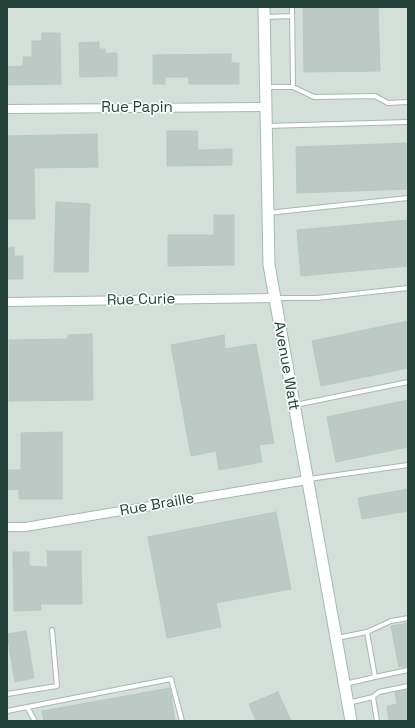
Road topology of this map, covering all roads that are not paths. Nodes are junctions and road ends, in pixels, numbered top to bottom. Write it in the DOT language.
graph roads {
  1 [pos="292,7"];
  2 [pos="264,12"];
  3 [pos="292,16"];
  4 [pos="266,87"];
  5 [pos="293,87"];
  6 [pos="408,102"];
  7 [pos="266,107"];
  8 [pos="7,109"];
  9 [pos="408,122"];
  10 [pos="266,126"];
  11 [pos="408,198"];
  12 [pos="268,213"];
  13 [pos="408,288"];
  14 [pos="274,298"];
  15 [pos="7,302"];
  16 [pos="408,382"];
  17 [pos="293,406"];
  18 [pos="408,465"];
  19 [pos="307,480"];
  20 [pos="7,527"];
  21 [pos="408,618"];
  22 [pos="52,630"];
  23 [pos="367,632"];
  24 [pos="336,638"];
  25 [pos="408,670"];
  26 [pos="375,677"];
  27 [pos="344,684"];
  28 [pos="408,686"];
  29 [pos="7,694"];
  30 [pos="373,697"];
  31 [pos="348,703"];
  32 [pos="28,708"];
  33 [pos="7,711"];
  34 [pos="35,721"];
  35 [pos="182,721"];
  36 [pos="351,721"];
  37 [pos="377,721"];
  1 -- 3 [label="lane"];
  2 -- 3 [label="lane"];
  2 -- 4 [label="street, Avenue Watt"];
  3 -- 5 [label="lane"];
  4 -- 5 [label="lane"];
  4 -- 7 [label="street, Avenue Watt"];
  5 -- 6 [label="lane"];
  7 -- 8 [label="street, Rue Papin"];
  7 -- 10 [label="street, Avenue Watt"];
  9 -- 10 [label="lane"];
  10 -- 12 [label="street, Avenue Watt"];
  11 -- 12 [label="lane"];
  12 -- 14 [label="street, Avenue Watt"];
  13 -- 14 [label="lane"];
  14 -- 15 [label="street, Rue Curie"];
  14 -- 17 [label="street, Avenue Watt"];
  16 -- 17 [label="lane"];
  17 -- 19 [label="street, Avenue Watt"];
  18 -- 19 [label="lane"];
  19 -- 20 [label="street, Rue Braille"];
  19 -- 24 [label="street, Avenue Watt"];
  21 -- 23 [label="lane"];
  22 -- 29 [label="lane"];
  23 -- 24 [label="lane"];
  23 -- 26 [label="lane"];
  24 -- 27 [label="street, Avenue Watt"];
  25 -- 26 [label="lane"];
  26 -- 27 [label="lane"];
  27 -- 31 [label="street, Avenue Watt"];
  28 -- 30 [label="lane"];
  30 -- 31 [label="lane"];
  30 -- 37 [label="lane"];
  31 -- 36 [label="street, Avenue Watt"];
  32 -- 33 [label="lane"];
  32 -- 34 [label="lane"];
  32 -- 35 [label="lane"];
}
